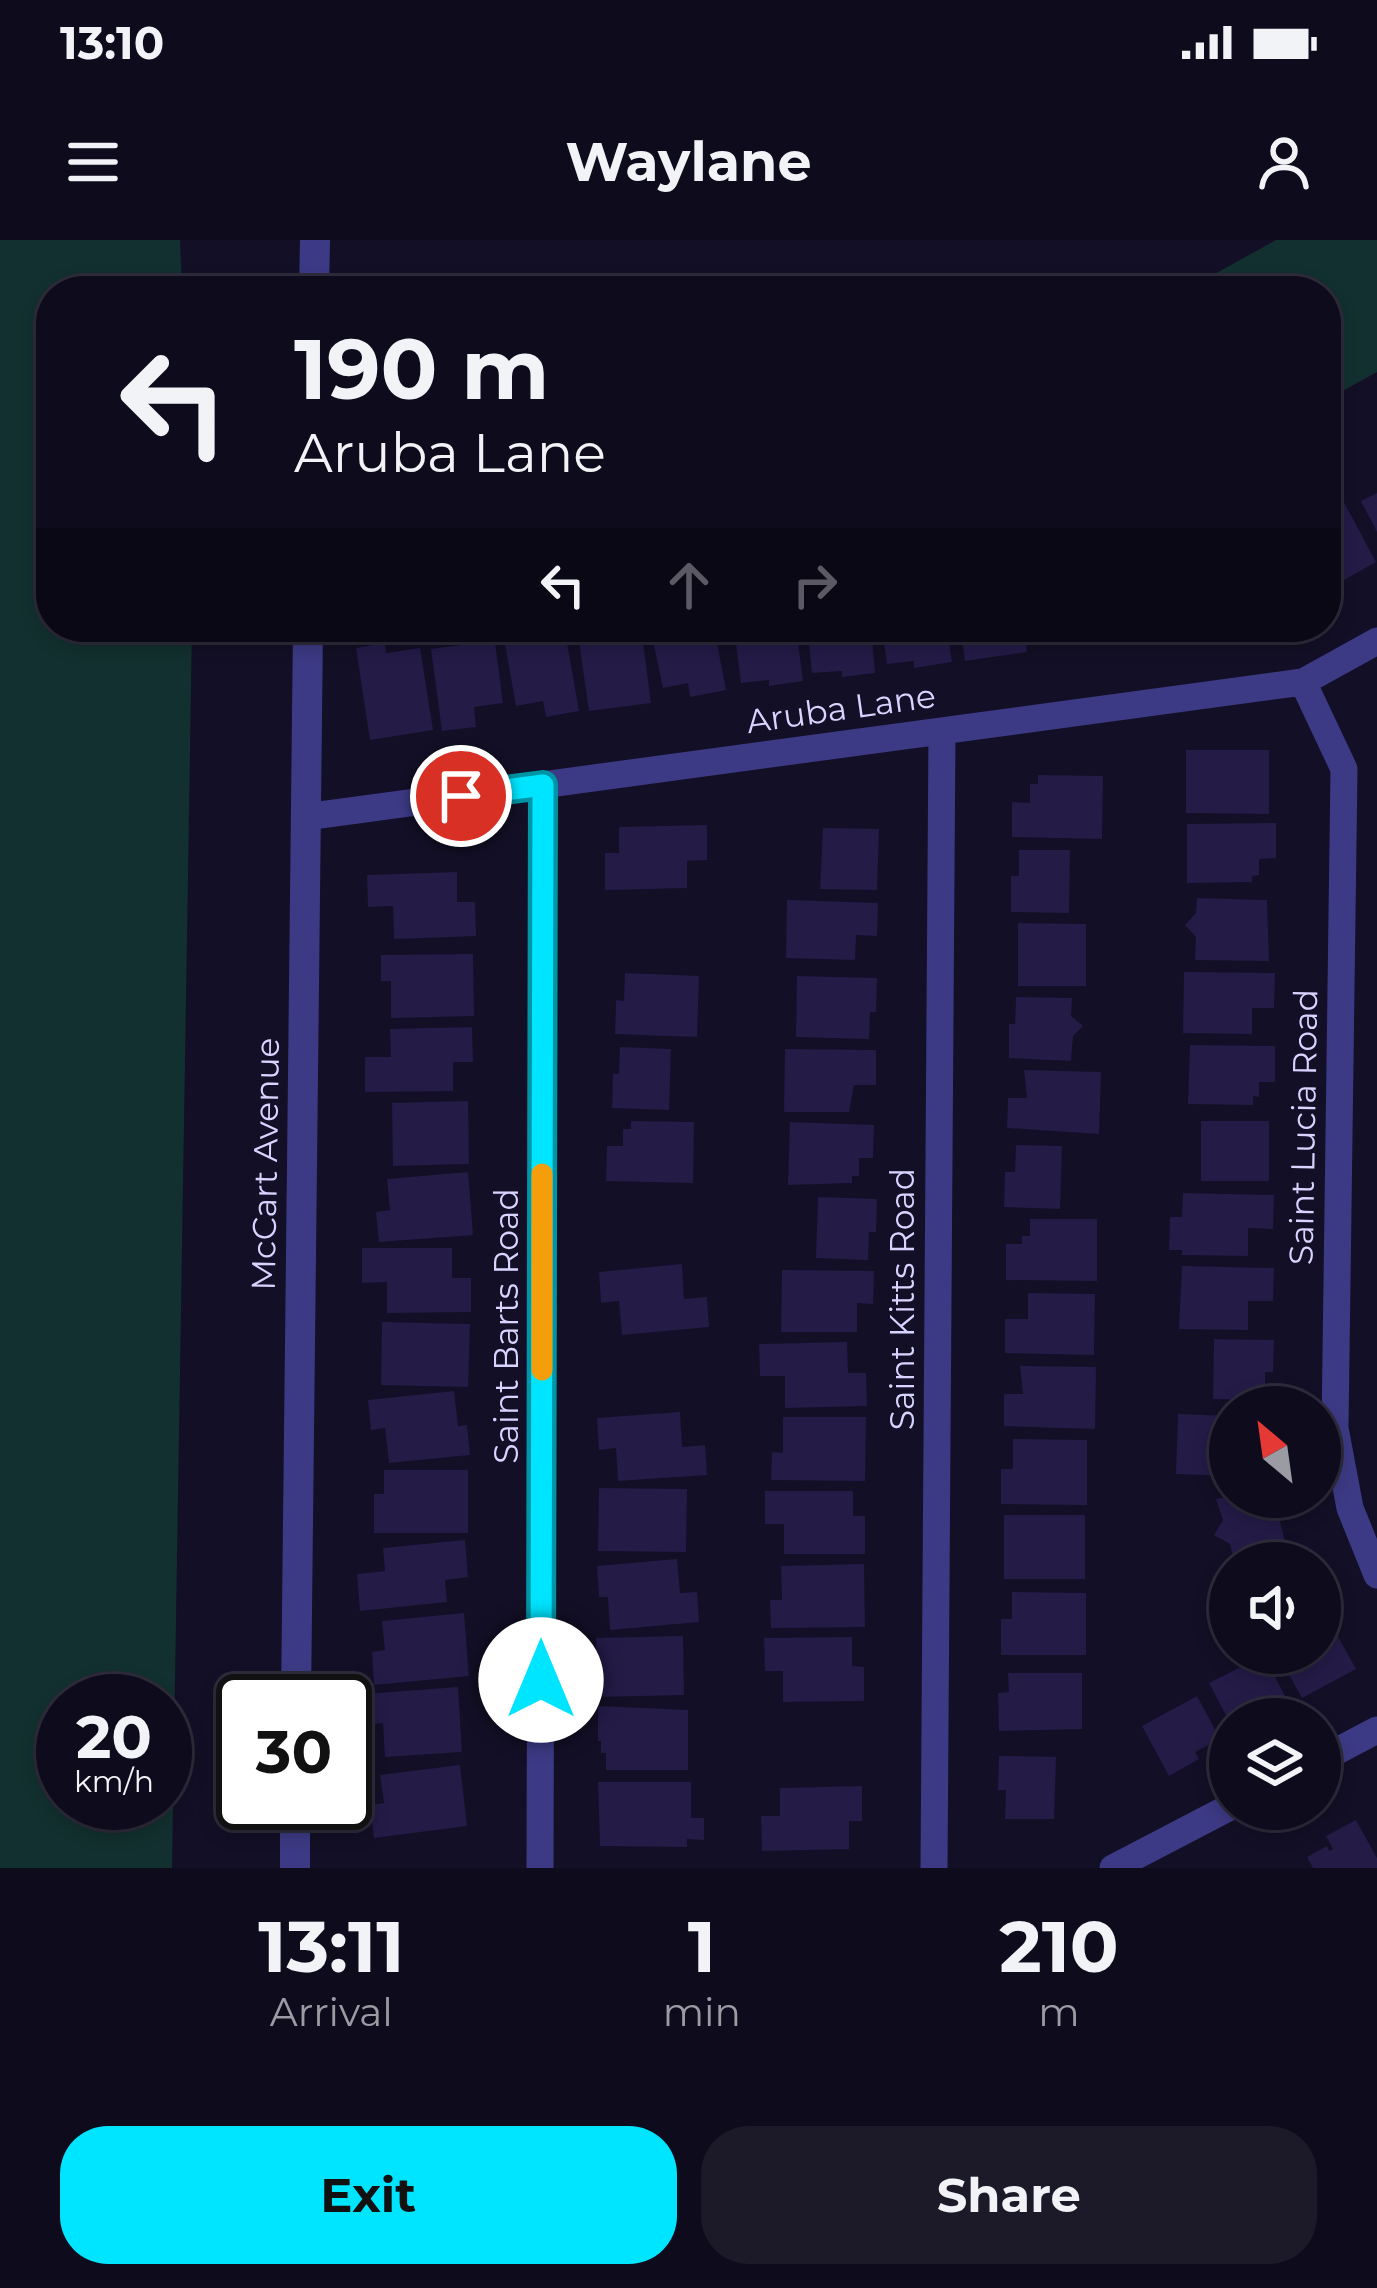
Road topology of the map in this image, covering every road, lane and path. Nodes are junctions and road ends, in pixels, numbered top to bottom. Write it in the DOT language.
graph roads {
  1 [pos="315,240"];
  2 [pos="314,276"];
  3 [pos="1377,640"];
  4 [pos="308,642"];
  5 [pos="1304,682"];
  6 [pos="942,731"];
  7 [pos="543,785"];
  8 [pos="304,817"];
  9 [pos="1377,1575"];
  10 [pos="296,1674"];
  11 [pos="1377,1730"];
  12 [pos="1341,1749"];
  13 [pos="1209,1818"];
  14 [pos="296,1830"];
  15 [pos="295,1868"];
  16 [pos="541,1868"];
  17 [pos="934,1868"];
  18 [pos="1113,1868"];
  1 -- 2 [label="street"];
  3 -- 5 [label="street, Aruba Lane"];
  4 -- 8 [label="street, McCart Avenue"];
  5 -- 6 [label="street, Aruba Lane"];
  5 -- 9 [label="street, Saint Lucia Road"];
  6 -- 7 [label="street, Aruba Lane"];
  6 -- 17 [label="street, Saint Kitts Road"];
  7 -- 8 [label="street, Aruba Lane"];
  7 -- 16 [label="street, Saint Barts Road"];
  8 -- 10 [label="street, McCart Avenue"];
  11 -- 12 [label="street"];
  13 -- 18 [label="street"];
  14 -- 15 [label="street"];
}
